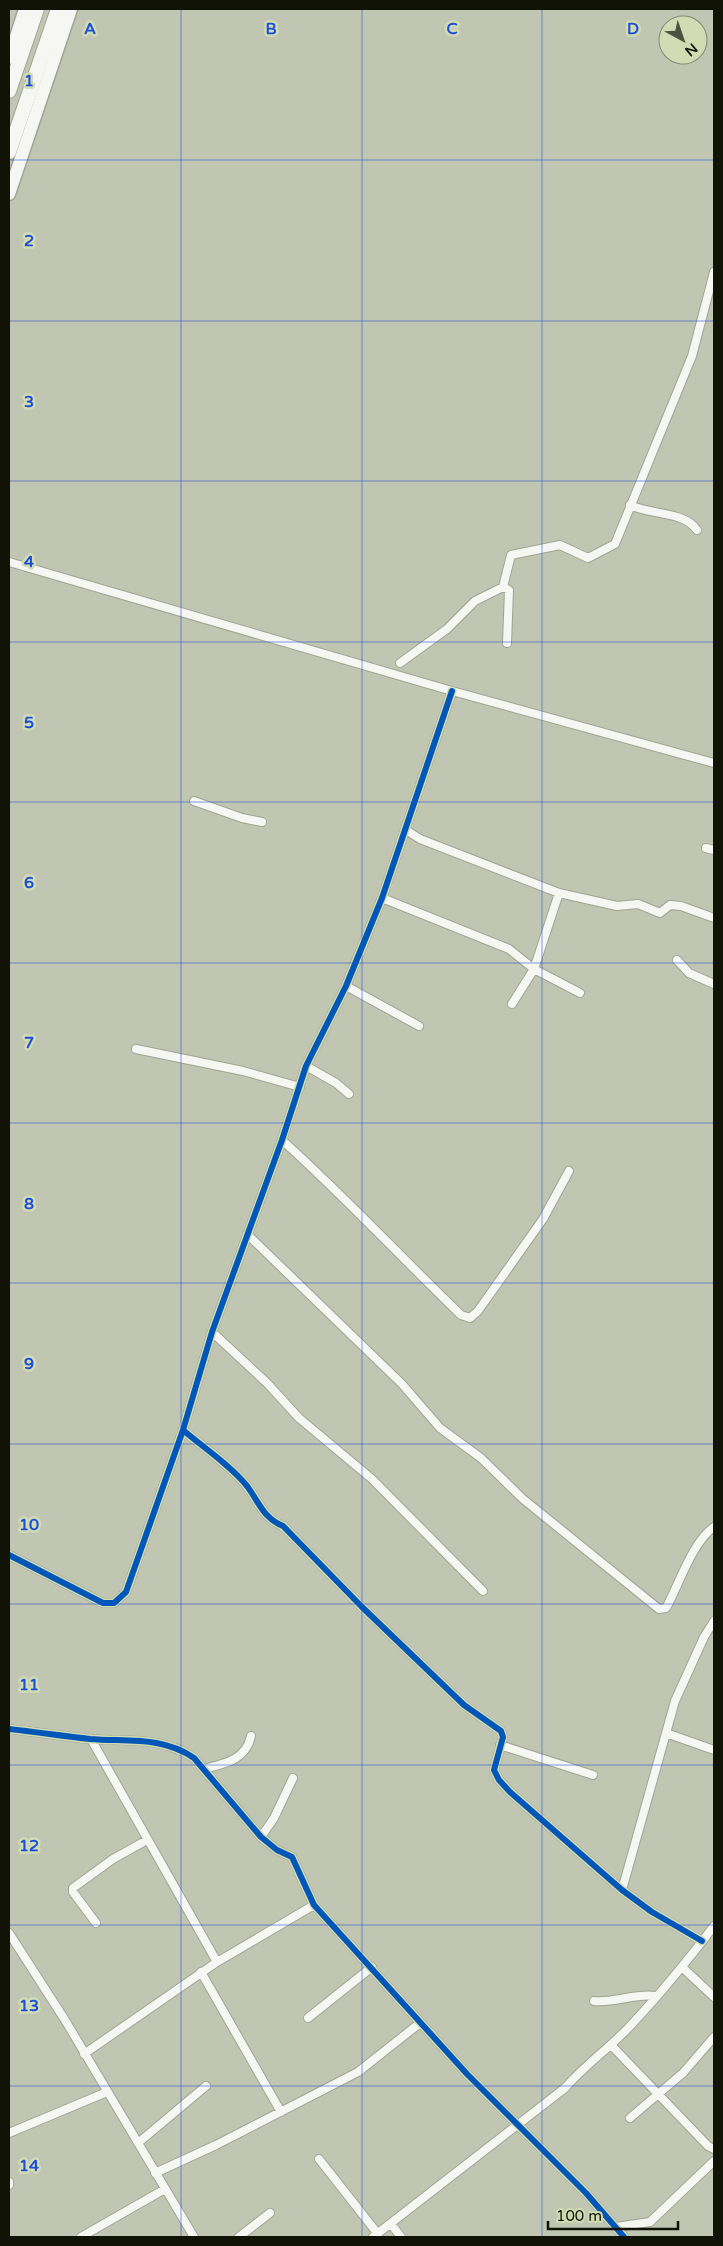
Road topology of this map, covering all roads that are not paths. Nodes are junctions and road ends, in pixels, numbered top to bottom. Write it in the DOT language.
graph roads {
  1 [pos="25,9"];
  2 [pos="36,9"];
  3 [pos="58,9"];
  4 [pos="71,9"];
  5 [pos="9,58"];
  6 [pos="9,91"];
  7 [pos="9,152"];
  8 [pos="9,194"];
  9 [pos="714,272"];
  10 [pos="630,505"];
  11 [pos="697,530"];
  12 [pos="9,562"];
  13 [pos="503,587"];
  14 [pos="507,643"];
  15 [pos="400,663"];
  16 [pos="452,691"];
  17 [pos="714,763"];
  18 [pos="194,801"];
  19 [pos="262,822"];
  20 [pos="406,830"];
  21 [pos="559,893"];
  22 [pos="382,898"];
  23 [pos="714,918"];
  24 [pos="678,960"];
  25 [pos="534,969"];
  26 [pos="714,984"];
  27 [pos="346,986"];
  28 [pos="580,993"];
  29 [pos="512,1004"];
  30 [pos="419,1026"];
  31 [pos="136,1049"];
  32 [pos="306,1066"];
  33 [pos="300,1087"];
  34 [pos="349,1094"];
  35 [pos="282,1140"];
  36 [pos="569,1171"];
  37 [pos="247,1234"];
  38 [pos="212,1332"];
  39 [pos="183,1430"];
  40 [pos="714,1527"];
  41 [pos="9,1555"];
  42 [pos="484,1591"];
  43 [pos="714,1621"];
  44 [pos="9,1729"];
  45 [pos="666,1733"];
  46 [pos="251,1736"];
  47 [pos="91,1739"];
  48 [pos="500,1744"];
  49 [pos="714,1750"];
  50 [pos="203,1769"];
  51 [pos="593,1775"];
  52 [pos="293,1778"];
  53 [pos="261,1837"];
  54 [pos="147,1840"];
  55 [pos="622,1890"];
  56 [pos="314,1905"];
  57 [pos="96,1924"];
  58 [pos="714,1926"];
  59 [pos="9,1933"];
  60 [pos="702,1941"];
  61 [pos="217,1962"];
  62 [pos="372,1967"];
  63 [pos="683,1968"];
  64 [pos="201,1972"];
  65 [pos="655,1996"];
  66 [pos="714,1997"];
  67 [pos="594,2002"];
  68 [pos="308,2018"];
  69 [pos="420,2023"];
  70 [pos="714,2037"];
  71 [pos="611,2045"];
  72 [pos="84,2054"];
  73 [pos="206,2086"];
  74 [pos="106,2092"];
  75 [pos="281,2112"];
  76 [pos="630,2118"];
  77 [pos="519,2124"];
  78 [pos="9,2133"];
  79 [pos="138,2143"];
  80 [pos="714,2149"];
  81 [pos="319,2159"];
  82 [pos="714,2161"];
  83 [pos="155,2172"];
  84 [pos="165,2189"];
  85 [pos="270,2213"];
  86 [pos="391,2224"];
  87 [pos="616,2227"];
  88 [pos="375,2236"];
  89 [pos="80,2237"];
  90 [pos="194,2237"];
  91 [pos="239,2237"];
  92 [pos="402,2237"];
  93 [pos="624,2237"];
  1 -- 5 [label="main road"];
  2 -- 6 [label="highway"];
  3 -- 7 [label="highway"];
  4 -- 8 [label="main road"];
  9 -- 10 [label="street"];
  10 -- 11 [label="street"];
  10 -- 13 [label="street"];
  12 -- 16 [label="street"];
  13 -- 14 [label="street"];
  13 -- 15 [label="street"];
  16 -- 17 [label="street"];
  16 -- 20 [label="street"];
  18 -- 19 [label="street"];
  20 -- 21 [label="street"];
  20 -- 22 [label="street"];
  21 -- 23 [label="street"];
  21 -- 25 [label="street"];
  22 -- 25 [label="street"];
  22 -- 27 [label="street"];
  24 -- 26 [label="street"];
  25 -- 28 [label="street"];
  25 -- 29 [label="street"];
  27 -- 30 [label="street"];
  27 -- 32 [label="street"];
  31 -- 33 [label="street"];
  32 -- 33 [label="street"];
  32 -- 34 [label="street"];
  33 -- 35 [label="street"];
  35 -- 36 [label="street"];
  35 -- 37 [label="street"];
  37 -- 38 [label="street"];
  37 -- 40 [label="street"];
  38 -- 39 [label="street"];
  38 -- 42 [label="street"];
  39 -- 41 [label="street"];
  39 -- 48 [label="street"];
  43 -- 45 [label="street"];
  44 -- 47 [label="street"];
  45 -- 49 [label="street"];
  45 -- 55 [label="street"];
  46 -- 50 [label="street"];
  47 -- 50 [label="street"];
  47 -- 54 [label="street"];
  48 -- 51 [label="street"];
  48 -- 55 [label="street"];
  50 -- 53 [label="street"];
  52 -- 53 [label="street"];
  53 -- 56 [label="street"];
  54 -- 57 [label="street"];
  54 -- 61 [label="street"];
  55 -- 60 [label="street"];
  56 -- 61 [label="street"];
  56 -- 62 [label="street"];
  58 -- 60 [label="street"];
  59 -- 72 [label="street"];
  60 -- 63 [label="street"];
  61 -- 64 [label="street"];
  62 -- 68 [label="street"];
  62 -- 69 [label="street"];
  63 -- 65 [label="street"];
  63 -- 66 [label="street"];
  64 -- 72 [label="street"];
  64 -- 75 [label="street"];
  65 -- 67 [label="street"];
  65 -- 71 [label="street"];
  69 -- 75 [label="street"];
  69 -- 77 [label="street"];
  70 -- 76 [label="street"];
  71 -- 77 [label="street"];
  71 -- 80 [label="street"];
  72 -- 74 [label="street"];
  73 -- 79 [label="street"];
  74 -- 78 [label="street"];
  74 -- 79 [label="street"];
  75 -- 83 [label="street"];
  77 -- 86 [label="street"];
  77 -- 87 [label="street"];
  79 -- 83 [label="street"];
  81 -- 88 [label="street"];
  82 -- 87 [label="street"];
  83 -- 84 [label="street"];
  84 -- 89 [label="street"];
  84 -- 90 [label="street"];
  85 -- 91 [label="street"];
  86 -- 88 [label="street"];
  86 -- 92 [label="street"];
  87 -- 93 [label="street"];
}
